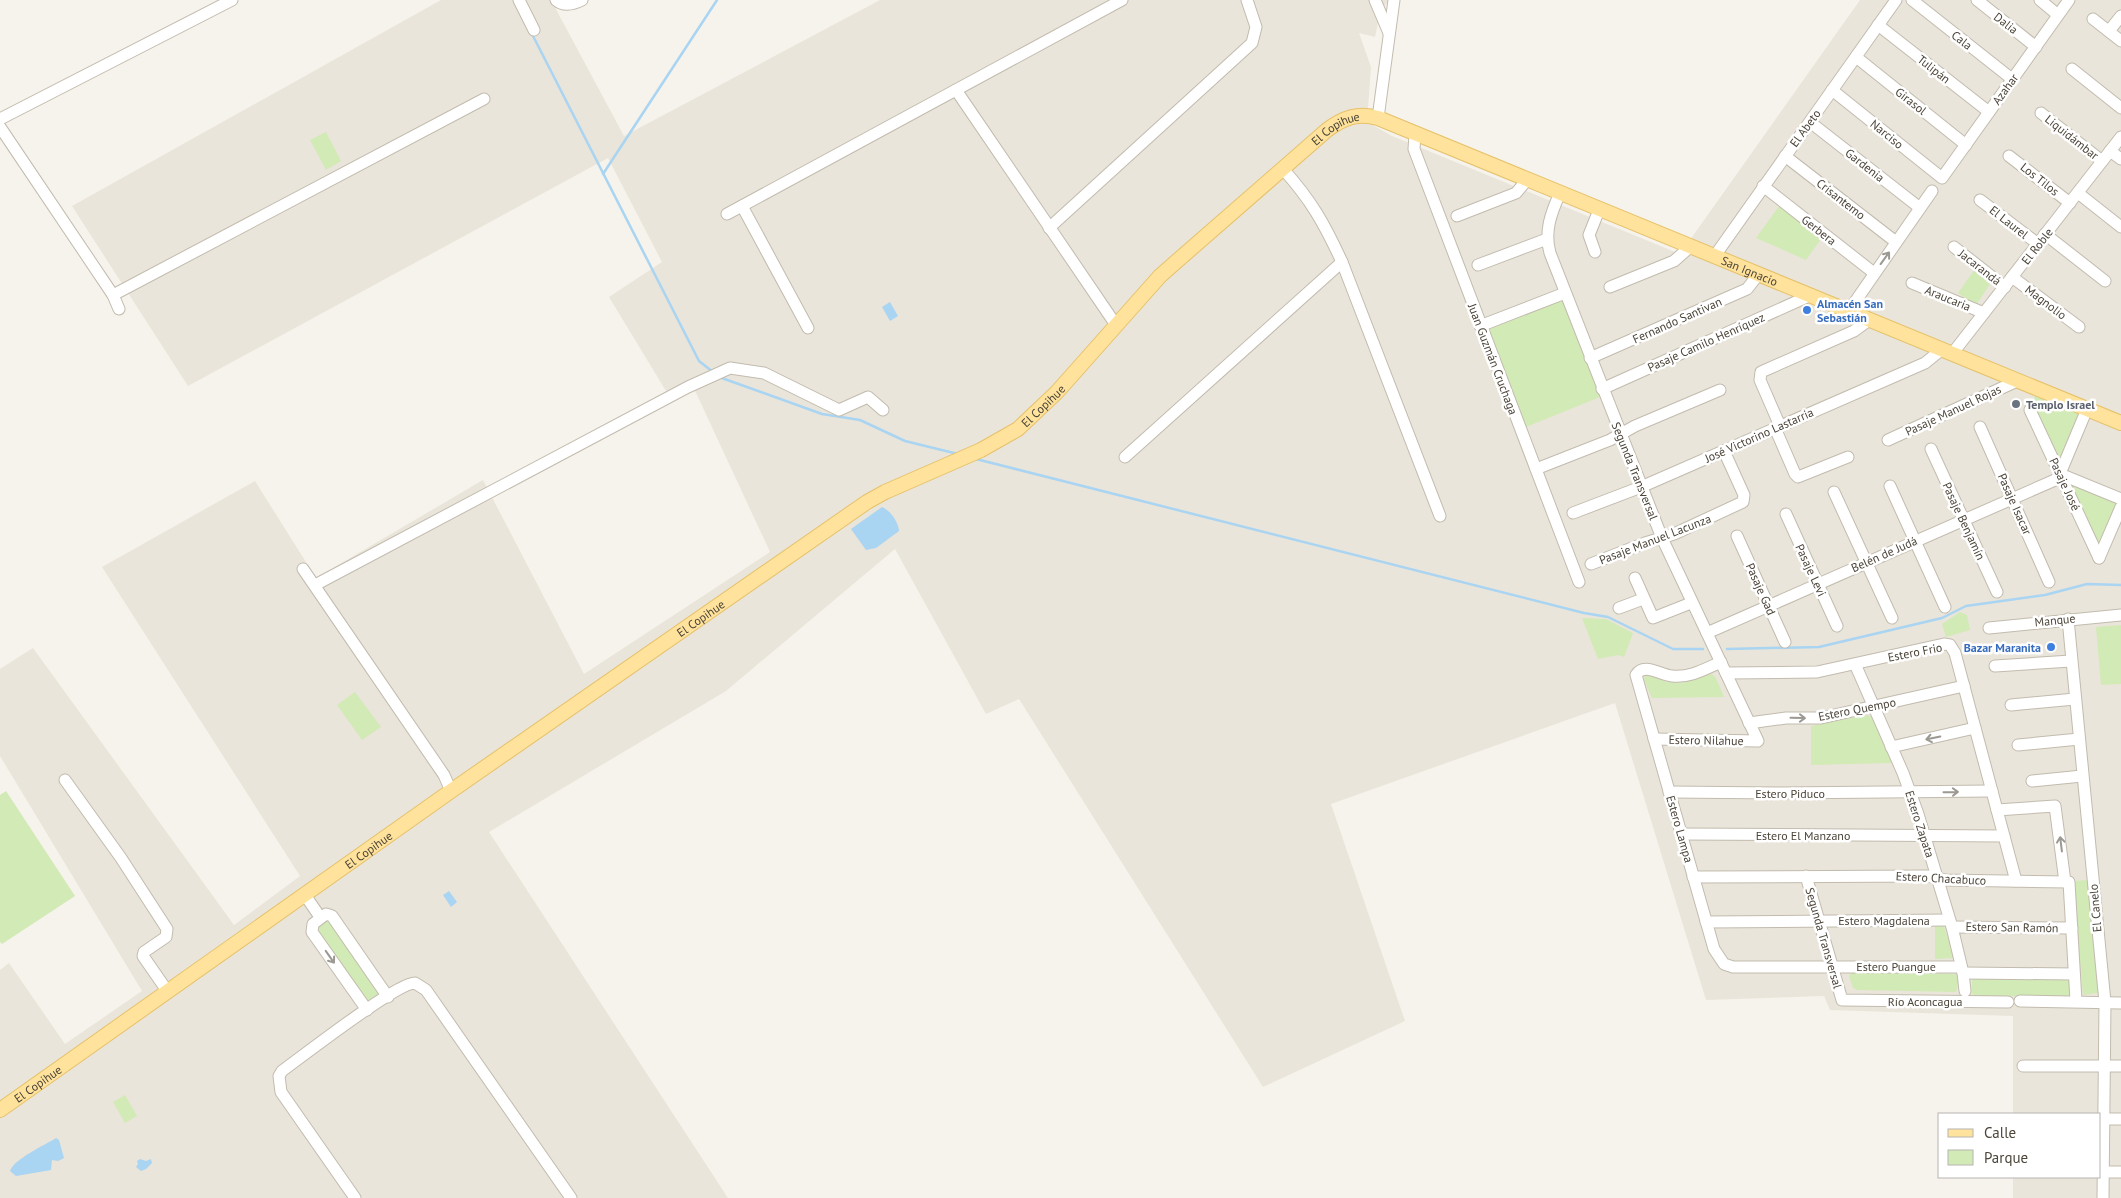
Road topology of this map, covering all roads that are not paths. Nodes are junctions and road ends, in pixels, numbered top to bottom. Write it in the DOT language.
graph roads {
  1 [pos="232,0"];
  2 [pos="519,0"];
  3 [pos="556,0"];
  4 [pos="582,0"];
  5 [pos="1122,0"];
  6 [pos="1247,0"];
  7 [pos="1376,0"];
  8 [pos="1896,0"];
  9 [pos="1912,0"];
  10 [pos="1976,0"];
  11 [pos="2040,0"];
  12 [pos="2069,0"];
  13 [pos="1393,1"];
  14 [pos="2058,14"];
  15 [pos="2121,16"];
  16 [pos="2093,19"];
  17 [pos="1878,25"];
  18 [pos="534,30"];
  19 [pos="2109,31"];
  20 [pos="1390,34"];
  21 [pos="2121,40"];
  22 [pos="2036,47"];
  23 [pos="1856,57"];
  24 [pos="2072,69"];
  25 [pos="2012,79"];
  26 [pos="956,90"];
  27 [pos="1832,90"];
  28 [pos="484,99"];
  29 [pos="2121,108"];
  30 [pos="1989,112"];
  31 [pos="2041,113"];
  32 [pos="1378,118"];
  33 [pos="0,119"];
  34 [pos="1810,122"];
  35 [pos="0,127"];
  36 [pos="1415,134"];
  37 [pos="2121,137"];
  38 [pos="1966,145"];
  39 [pos="2110,151"];
  40 [pos="1785,156"];
  41 [pos="2009,156"];
  42 [pos="2121,159"];
  43 [pos="2102,161"];
  44 [pos="1283,169"];
  45 [pos="1942,178"];
  46 [pos="1527,180"];
  47 [pos="1764,186"];
  48 [pos="1932,191"];
  49 [pos="2078,192"];
  50 [pos="1560,194"];
  51 [pos="1980,200"];
  52 [pos="2070,203"];
  53 [pos="742,206"];
  54 [pos="1920,208"];
  55 [pos="1599,210"];
  56 [pos="727,214"];
  57 [pos="1457,216"];
  58 [pos="2121,227"];
  59 [pos="1049,228"];
  60 [pos="2045,234"];
  61 [pos="1547,239"];
  62 [pos="1896,242"];
  63 [pos="2038,244"];
  64 [pos="1690,247"];
  65 [pos="1954,247"];
  66 [pos="1595,252"];
  67 [pos="1714,257"];
  68 [pos="1342,262"];
  69 [pos="1478,265"];
  70 [pos="1874,273"];
  71 [pos="1758,275"];
  72 [pos="2012,277"];
  73 [pos="2105,281"];
  74 [pos="1912,283"];
  75 [pos="2005,286"];
  76 [pos="1610,287"];
  77 [pos="1565,293"];
  78 [pos="113,295"];
  79 [pos="1809,296"];
  80 [pos="119,309"];
  81 [pos="1848,312"];
  82 [pos="1984,313"];
  83 [pos="1869,320"];
  84 [pos="1116,325"];
  85 [pos="1480,326"];
  86 [pos="808,328"];
  87 [pos="2079,328"];
  88 [pos="1947,352"];
  89 [pos="1590,358"];
  90 [pos="2017,381"];
  91 [pos="1602,389"];
  92 [pos="1720,390"];
  93 [pos="2087,409"];
  94 [pos="883,410"];
  95 [pos="2030,410"];
  96 [pos="2121,423"];
  97 [pos="1777,427"];
  98 [pos="1980,428"];
  99 [pos="1620,435"];
  100 [pos="1888,440"];
  101 [pos="1931,449"];
  102 [pos="1724,451"];
  103 [pos="1125,457"];
  104 [pos="1848,457"];
  105 [pos="1536,469"];
  106 [pos="2060,474"];
  107 [pos="1890,486"];
  108 [pos="1641,487"];
  109 [pos="1834,492"];
  110 [pos="2012,498"];
  111 [pos="2121,499"];
  112 [pos="2121,507"];
  113 [pos="1573,513"];
  114 [pos="1786,514"];
  115 [pos="1440,516"];
  116 [pos="1964,519"];
  117 [pos="1737,536"];
  118 [pos="1662,538"];
  119 [pos="1914,541"];
  120 [pos="1866,562"];
  121 [pos="1591,564"];
  122 [pos="304,569"];
  123 [pos="1635,578"];
  124 [pos="1579,582"];
  125 [pos="2049,582"];
  126 [pos="1818,584"];
  127 [pos="316,585"];
  128 [pos="1997,592"];
  129 [pos="1644,599"];
  130 [pos="1691,603"];
  131 [pos="1769,606"];
  132 [pos="1945,607"];
  133 [pos="1619,608"];
  134 [pos="2121,615"];
  135 [pos="1892,618"];
  136 [pos="2068,619"];
  137 [pos="1837,626"];
  138 [pos="1988,628"];
  139 [pos="1706,633"];
  140 [pos="1785,642"];
  141 [pos="2071,660"];
  142 [pos="1720,662"];
  143 [pos="1855,664"];
  144 [pos="1995,666"];
  145 [pos="1726,673"];
  146 [pos="1964,686"];
  147 [pos="2075,700"];
  148 [pos="2011,705"];
  149 [pos="1874,707"];
  150 [pos="1749,723"];
  151 [pos="1975,728"];
  152 [pos="1654,739"];
  153 [pos="2079,739"];
  154 [pos="1758,741"];
  155 [pos="2018,745"];
  156 [pos="1892,747"];
  157 [pos="2082,776"];
  158 [pos="65,780"];
  159 [pos="2032,781"];
  160 [pos="451,791"];
  161 [pos="1992,791"];
  162 [pos="1669,792"];
  163 [pos="1911,793"];
  164 [pos="1997,810"];
  165 [pos="1681,834"];
  166 [pos="1925,836"];
  167 [pos="2004,836"];
  168 [pos="1806,876"];
  169 [pos="1693,877"];
  170 [pos="1937,879"];
  171 [pos="2016,881"];
  172 [pos="2065,882"];
  173 [pos="305,895"];
  174 [pos="320,917"];
  175 [pos="1819,920"];
  176 [pos="1706,922"];
  177 [pos="1950,923"];
  178 [pos="2072,928"];
  179 [pos="1832,966"];
  180 [pos="1962,970"];
  181 [pos="2074,974"];
  182 [pos="1965,991"];
  183 [pos="168,992"];
  184 [pos="388,997"];
  185 [pos="1842,1000"];
  186 [pos="2076,1001"];
  187 [pos="2105,1002"];
  188 [pos="2121,1003"];
  189 [pos="367,1010"];
  190 [pos="2023,1066"];
  191 [pos="2104,1066"];
  192 [pos="2121,1066"];
  193 [pos="0,1110"];
  194 [pos="2102,1119"];
  195 [pos="2121,1119"];
  196 [pos="2102,1172"];
  197 [pos="2121,1172"];
  198 [pos="355,1198"];
  199 [pos="571,1198"];
  200 [pos="2103,1198"];
  1 -- 33 [label="street"];
  2 -- 18 [label="street"];
  3 -- 4 [label="street"];
  5 -- 26 [label="street"];
  6 -- 59 [label="street"];
  7 -- 20 [label="street"];
  8 -- 17 [label="street, El Abeto"];
  9 -- 25 [label="street, Cala"];
  10 -- 22 [label="street, Dalia"];
  11 -- 14 [label="street"];
  12 -- 14 [label="street, Azahar"];
  13 -- 20 [label="street"];
  14 -- 22 [label="street, Azahar"];
  15 -- 19 [label="street"];
  16 -- 19 [label="street"];
  17 -- 23 [label="street, El Abeto"];
  17 -- 30 [label="street, Tulipán"];
  19 -- 21 [label="street"];
  20 -- 32 [label="street"];
  22 -- 25 [label="street, Azahar"];
  23 -- 27 [label="street, El Abeto"];
  23 -- 38 [label="street, Girasol"];
  24 -- 29 [label="street"];
  25 -- 30 [label="street, Azahar"];
  26 -- 53 [label="street"];
  26 -- 59 [label="street"];
  27 -- 34 [label="street, El Abeto"];
  27 -- 45 [label="street, Narciso"];
  28 -- 78 [label="street"];
  30 -- 38 [label="street, Azahar"];
  31 -- 43 [label="street, Liquidámbar"];
  32 -- 36 [label="main road, San Ignacio"];
  32 -- 44 [label="main road, El Copihue"];
  34 -- 40 [label="street, El Abeto"];
  34 -- 54 [label="street, Gardenia"];
  35 -- 78 [label="street"];
  36 -- 46 [label="main road, San Ignacio"];
  36 -- 85 [label="street, Juan Guzmán Cruchaga"];
  37 -- 39 [label="street, El Roble"];
  38 -- 45 [label="street, Azahar"];
  39 -- 42 [label="street"];
  39 -- 43 [label="street, El Roble"];
  40 -- 47 [label="street, El Abeto"];
  40 -- 62 [label="street, Crisantemo"];
  41 -- 52 [label="street, Los Tilos"];
  43 -- 49 [label="street, El Roble"];
  44 -- 68 [label="street"];
  44 -- 84 [label="main road, El Copihue"];
  46 -- 50 [label="main road, San Ignacio"];
  46 -- 57 [label="street"];
  47 -- 67 [label="street, El Abeto"];
  47 -- 70 [label="street, Gerbera"];
  48 -- 54 [label="street"];
  49 -- 52 [label="street, El Roble"];
  49 -- 58 [label="street"];
  50 -- 55 [label="main road, San Ignacio"];
  50 -- 61 [label="street, Segunda Transversal"];
  51 -- 63 [label="street, El Laurel"];
  52 -- 60 [label="street, El Roble"];
  53 -- 56 [label="street"];
  53 -- 86 [label="street"];
  54 -- 62 [label="street"];
  55 -- 64 [label="main road, San Ignacio"];
  55 -- 66 [label="street"];
  59 -- 84 [label="street"];
  60 -- 63 [label="street, El Roble"];
  60 -- 73 [label="street"];
  61 -- 69 [label="street"];
  61 -- 77 [label="street, Segunda Transversal"];
  70 -- 62 [label="street, one-way"];
  63 -- 72 [label="street, El Roble"];
  64 -- 67 [label="main road, San Ignacio"];
  64 -- 76 [label="street"];
  65 -- 75 [label="street, Jacarandá"];
  67 -- 71 [label="main road, San Ignacio"];
  68 -- 103 [label="street"];
  68 -- 115 [label="street"];
  70 -- 81 [label="street"];
  71 -- 79 [label="main road, San Ignacio"];
  71 -- 89 [label="street, Fernando Santivan"];
  72 -- 75 [label="street, El Roble"];
  72 -- 87 [label="street, Magnolio"];
  74 -- 82 [label="street, Araucaria"];
  75 -- 82 [label="street, El Roble"];
  77 -- 85 [label="street"];
  77 -- 89 [label="street, Segunda Transversal"];
  78 -- 80 [label="street"];
  79 -- 81 [label="main road, San Ignacio"];
  79 -- 91 [label="street, Pasaje Camilo Henríquez"];
  81 -- 83 [label="main road, San Ignacio"];
  82 -- 88 [label="street, El Roble"];
  83 -- 88 [label="main road, San Ignacio"];
  83 -- 97 [label="street"];
  84 -- 160 [label="main road, El Copihue"];
  85 -- 105 [label="street, Juan Guzmán Cruchaga"];
  88 -- 90 [label="main road, San Ignacio"];
  88 -- 97 [label="street, José Victorino Lastarria"];
  89 -- 91 [label="street, Segunda Transversal"];
  90 -- 93 [label="main road, San Ignacio"];
  90 -- 100 [label="street, Pasaje Manuel Rojas"];
  91 -- 99 [label="street, Segunda Transversal"];
  92 -- 99 [label="street"];
  93 -- 96 [label="main road, San Ignacio"];
  93 -- 106 [label="street"];
  94 -- 127 [label="street"];
  95 -- 106 [label="street, Pasaje José"];
  97 -- 102 [label="street, José Victorino Lastarria"];
  97 -- 104 [label="street"];
  98 -- 110 [label="street, Pasaje Isacar"];
  99 -- 105 [label="street"];
  99 -- 108 [label="street, Segunda Transversal"];
  101 -- 116 [label="street, Pasaje Benjamín"];
  102 -- 108 [label="street, José Victorino Lastarria"];
  102 -- 118 [label="street, Pasaje Manuel Lacunza"];
  105 -- 124 [label="street, Juan Guzmán Cruchaga"];
  106 -- 110 [label="street, Belén de Judá"];
  106 -- 111 [label="street"];
  106 -- 112 [label="street, Pasaje José"];
  107 -- 119 [label="street"];
  108 -- 113 [label="street, José Victorino Lastarria"];
  108 -- 118 [label="street, Segunda Transversal"];
  109 -- 120 [label="street"];
  110 -- 116 [label="street, Belén de Judá"];
  110 -- 125 [label="street, Pasaje Isacar"];
  114 -- 126 [label="street, Pasaje Levi"];
  116 -- 119 [label="street, Belén de Judá"];
  116 -- 128 [label="street, Pasaje Benjamín"];
  117 -- 131 [label="street, Pasaje Gad"];
  118 -- 121 [label="street, Pasaje Manuel Lacunza"];
  118 -- 130 [label="street, Segunda Transversal"];
  119 -- 120 [label="street, Belén de Judá"];
  119 -- 132 [label="street"];
  120 -- 126 [label="street, Belén de Judá"];
  120 -- 135 [label="street"];
  122 -- 127 [label="street"];
  123 -- 129 [label="street"];
  126 -- 131 [label="street, Belén de Judá"];
  126 -- 137 [label="street, Pasaje Levi"];
  127 -- 160 [label="street"];
  129 -- 130 [label="street"];
  129 -- 133 [label="street"];
  130 -- 139 [label="street, Segunda Transversal"];
  131 -- 139 [label="street, Belén de Judá"];
  131 -- 140 [label="street, Pasaje Gad"];
  134 -- 136 [label="street, Manque"];
  136 -- 138 [label="street, Manque"];
  136 -- 141 [label="street, El Canelo"];
  139 -- 142 [label="street, Segunda Transversal"];
  141 -- 144 [label="street"];
  141 -- 147 [label="street, El Canelo"];
  142 -- 145 [label="street, Segunda Transversal"];
  142 -- 152 [label="street, Estero Lampa"];
  143 -- 145 [label="street, Estero Frio"];
  143 -- 146 [label="street, Estero Frio"];
  143 -- 149 [label="street, Estero Zapata"];
  145 -- 150 [label="street, Segunda Transversal"];
  146 -- 149 [label="street, Estero Quempo"];
  146 -- 151 [label="street, Estero Frio"];
  147 -- 148 [label="street"];
  147 -- 153 [label="street, El Canelo"];
  150 -- 149 [label="street, Estero Quempo, one-way"];
  149 -- 156 [label="street, Estero Zapata"];
  150 -- 154 [label="street, Segunda Transversal"];
  151 -- 156 [label="street, one-way"];
  151 -- 161 [label="street, Estero Frio"];
  152 -- 154 [label="street, Estero Nilahue"];
  152 -- 162 [label="street, Estero Lampa"];
  153 -- 155 [label="street"];
  153 -- 157 [label="street, El Canelo"];
  156 -- 163 [label="street, Estero Zapata"];
  157 -- 159 [label="street"];
  157 -- 187 [label="street, El Canelo"];
  158 -- 183 [label="street"];
  160 -- 173 [label="main road, El Copihue"];
  163 -- 161 [label="street, Estero Piduco, one-way"];
  161 -- 164 [label="street, Estero Frio"];
  162 -- 163 [label="street, Estero Piduco"];
  162 -- 165 [label="street, Estero Lampa"];
  163 -- 166 [label="street, Estero Zapata"];
  164 -- 167 [label="street, Estero Frio"];
  172 -- 164 [label="street, one-way"];
  165 -- 166 [label="street, Estero El Manzano"];
  165 -- 169 [label="street, Estero Lampa"];
  166 -- 167 [label="street, Estero El Manzano"];
  166 -- 170 [label="street, Estero Zapata"];
  167 -- 171 [label="street, Estero Frio"];
  168 -- 169 [label="street, Estero Chacabuco"];
  168 -- 170 [label="street, Estero Chacabuco"];
  168 -- 175 [label="street, Segunda Transversal"];
  169 -- 176 [label="street, Estero Lampa"];
  170 -- 171 [label="street, Estero Chacabuco"];
  170 -- 177 [label="street, Estero Zapata"];
  171 -- 172 [label="street, Estero Chacabuco"];
  172 -- 178 [label="street"];
  173 -- 174 [label="street"];
  173 -- 183 [label="main road, El Copihue"];
  174 -- 184 [label="street"];
  174 -- 189 [label="street, one-way"];
  175 -- 176 [label="street, Estero Magdalena"];
  175 -- 177 [label="street, Estero Magdalena"];
  175 -- 179 [label="street, Segunda Transversal"];
  176 -- 179 [label="street, Estero Lampa"];
  177 -- 178 [label="street, Estero San Ramón"];
  177 -- 180 [label="street, Estero Zapata"];
  178 -- 181 [label="street"];
  179 -- 180 [label="street, Estero Puangue"];
  179 -- 185 [label="street, Segunda Transversal"];
  180 -- 181 [label="street, Estero Puangue"];
  180 -- 182 [label="street, Estero Zapata"];
  181 -- 186 [label="street"];
  183 -- 193 [label="main road, El Copihue"];
  184 -- 189 [label="street"];
  184 -- 199 [label="street"];
  185 -- 186 [label="street, Río Aconcagua"];
  186 -- 187 [label="street, Río Aconcagua"];
  187 -- 188 [label="street, Río Aconcagua"];
  187 -- 191 [label="street, El Canelo"];
  189 -- 198 [label="street"];
  190 -- 191 [label="street"];
  191 -- 192 [label="street"];
  191 -- 194 [label="street, El Canelo"];
  194 -- 195 [label="street"];
  194 -- 196 [label="street, El Canelo"];
  196 -- 197 [label="street"];
  196 -- 200 [label="street, El Canelo"];
}
